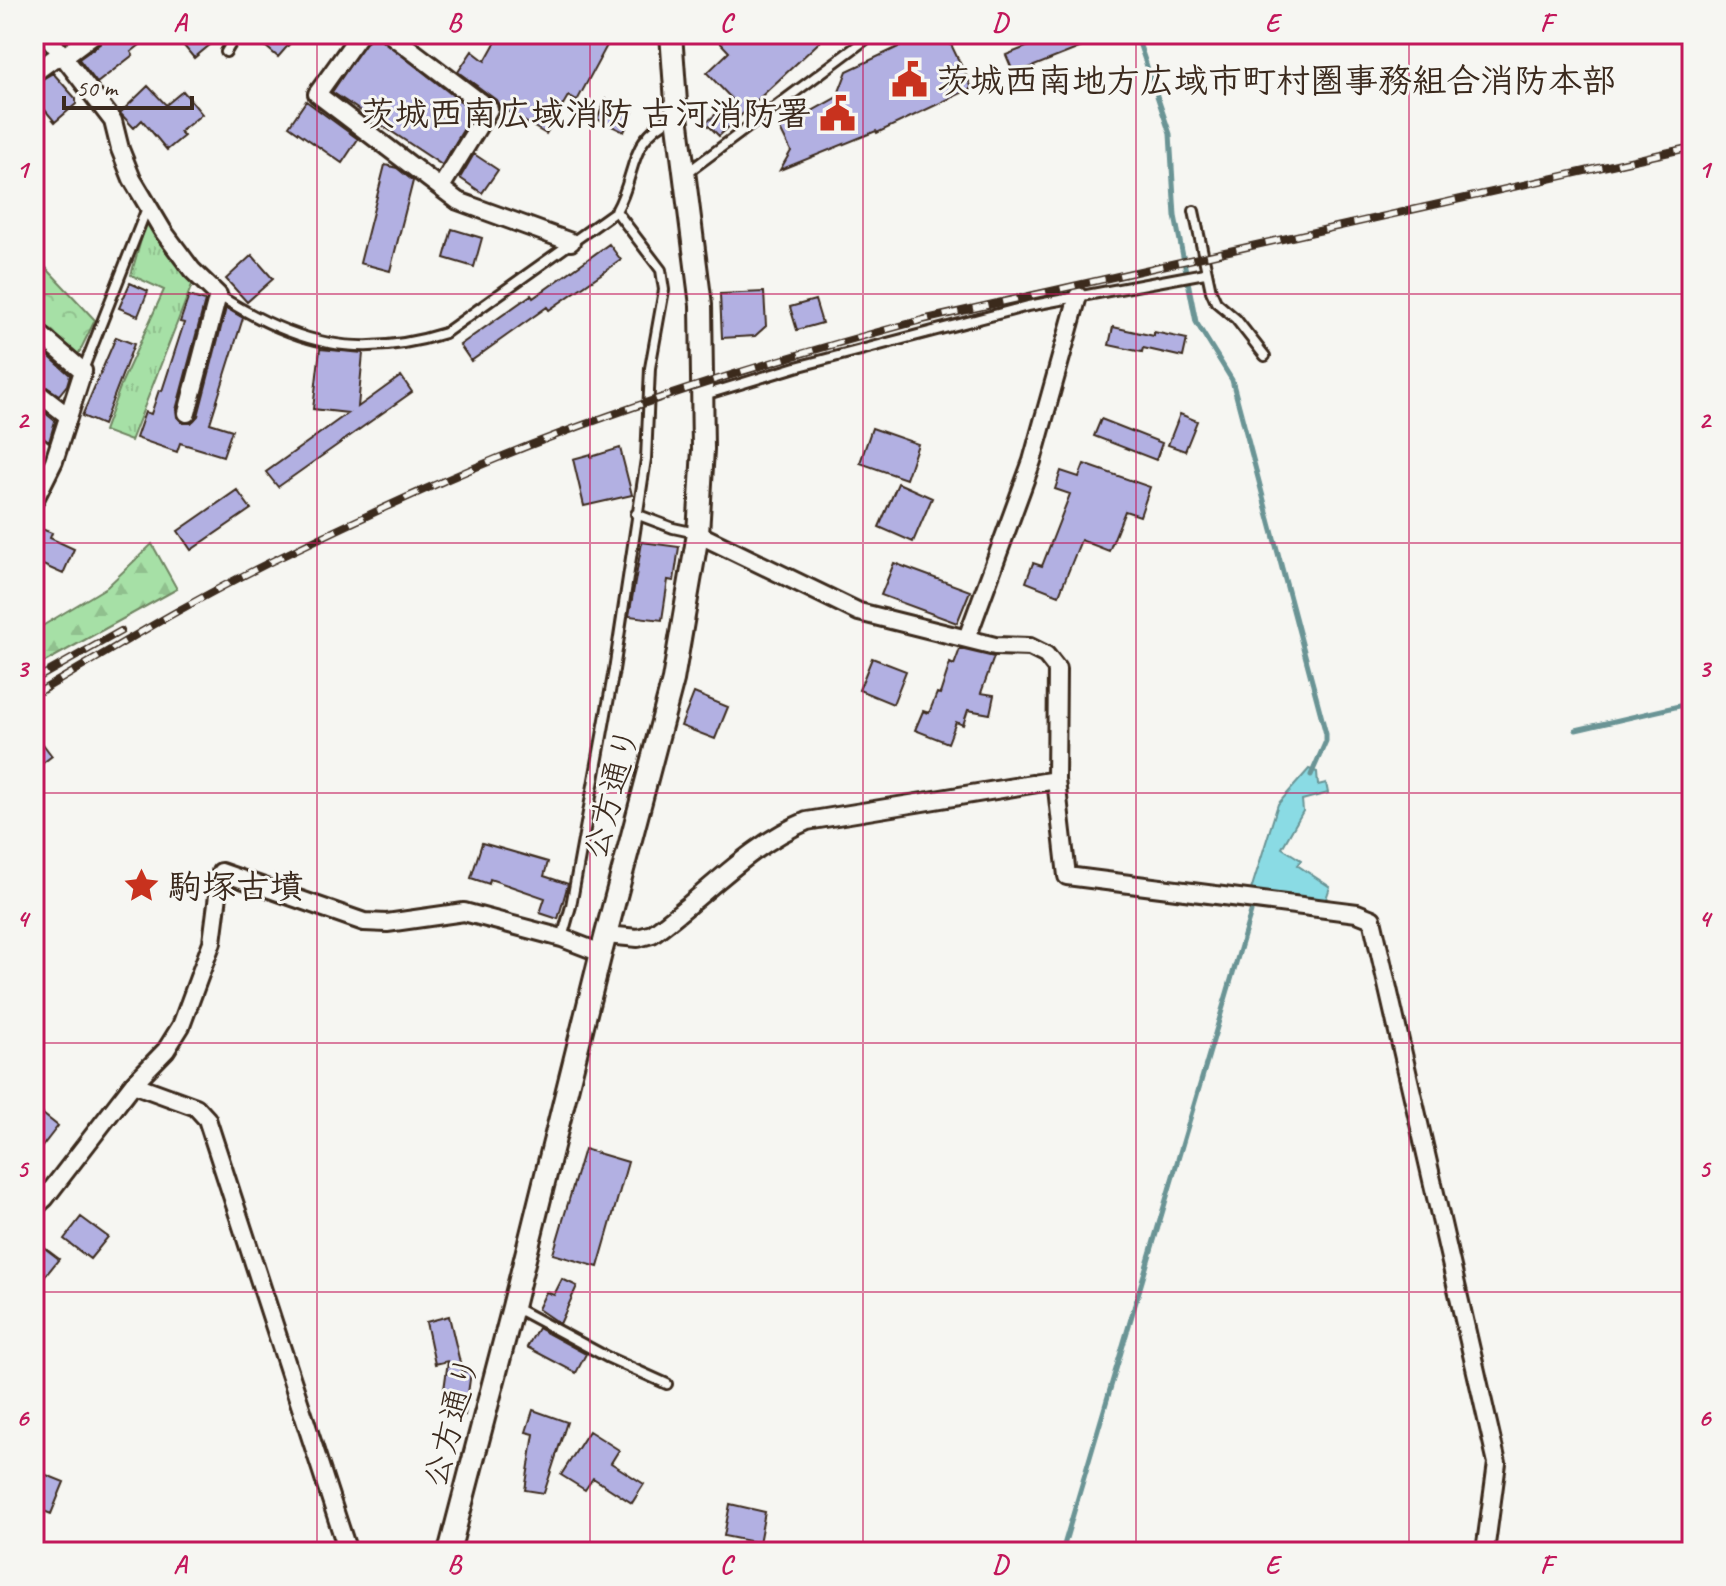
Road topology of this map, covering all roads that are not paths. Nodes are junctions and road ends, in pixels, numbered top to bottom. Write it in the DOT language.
graph roads {
  1 [pos="46,34"];
  2 [pos="94,34"];
  3 [pos="237,34"];
  4 [pos="360,34"];
  5 [pos="390,34"];
  6 [pos="671,34"];
  7 [pos="873,34"];
  8 [pos="226,52"];
  9 [pos="63,57"];
  10 [pos="34,73"];
  11 [pos="677,116"];
  12 [pos="685,174"];
  13 [pos="441,187"];
  14 [pos="147,207"];
  15 [pos="616,211"];
  16 [pos="1194,211"];
  17 [pos="571,242"];
  18 [pos="1202,273"];
  19 [pos="218,295"];
  20 [pos="1078,296"];
  21 [pos="34,329"];
  22 [pos="1265,356"];
  23 [pos="83,371"];
  24 [pos="34,390"];
  25 [pos="703,396"];
  26 [pos="187,413"];
  27 [pos="68,416"];
  28 [pos="34,501"];
  29 [pos="636,514"];
  30 [pos="698,534"];
  31 [pos="967,638"];
  32 [pos="1056,780"];
  33 [pos="562,938"];
  34 [pos="603,944"];
  35 [pos="133,1084"];
  36 [pos="34,1208"];
  37 [pos="513,1307"];
  38 [pos="667,1384"];
  39 [pos="348,1552"];
  40 [pos="449,1552"];
  41 [pos="1485,1552"];
  1 -- 9 [label="street"];
  2 -- 9 [label="street"];
  3 -- 8 [label="lane"];
  4 -- 13 [label="street"];
  5 -- 13 [label="street"];
  6 -- 11 [label="street, 公方通り"];
  7 -- 12 [label="lane"];
  9 -- 10 [label="street"];
  9 -- 14 [label="street"];
  11 -- 12 [label="street, 公方通り"];
  11 -- 15 [label="lane"];
  12 -- 25 [label="street, 公方通り"];
  13 -- 17 [label="street"];
  14 -- 19 [label="street"];
  14 -- 23 [label="lane"];
  15 -- 17 [label="lane"];
  15 -- 29 [label="lane"];
  16 -- 18 [label="lane"];
  17 -- 19 [label="lane"];
  18 -- 20 [label="lane"];
  18 -- 22 [label="lane"];
  19 -- 26 [label="street"];
  20 -- 25 [label="lane"];
  20 -- 31 [label="street"];
  21 -- 23 [label="street"];
  23 -- 27 [label="street"];
  24 -- 27 [label="street"];
  25 -- 30 [label="street, 公方通り"];
  27 -- 28 [label="street"];
  29 -- 30 [label="lane"];
  29 -- 33 [label="lane"];
  30 -- 31 [label="street"];
  30 -- 34 [label="street, 公方通り"];
  31 -- 32 [label="street"];
  32 -- 34 [label="street"];
  32 -- 41 [label="street"];
  33 -- 34 [label="street"];
  33 -- 35 [label="street"];
  34 -- 37 [label="street, 公方通り"];
  35 -- 36 [label="street"];
  35 -- 39 [label="street"];
  37 -- 38 [label="lane"];
  37 -- 40 [label="street, 公方通り"];
}
